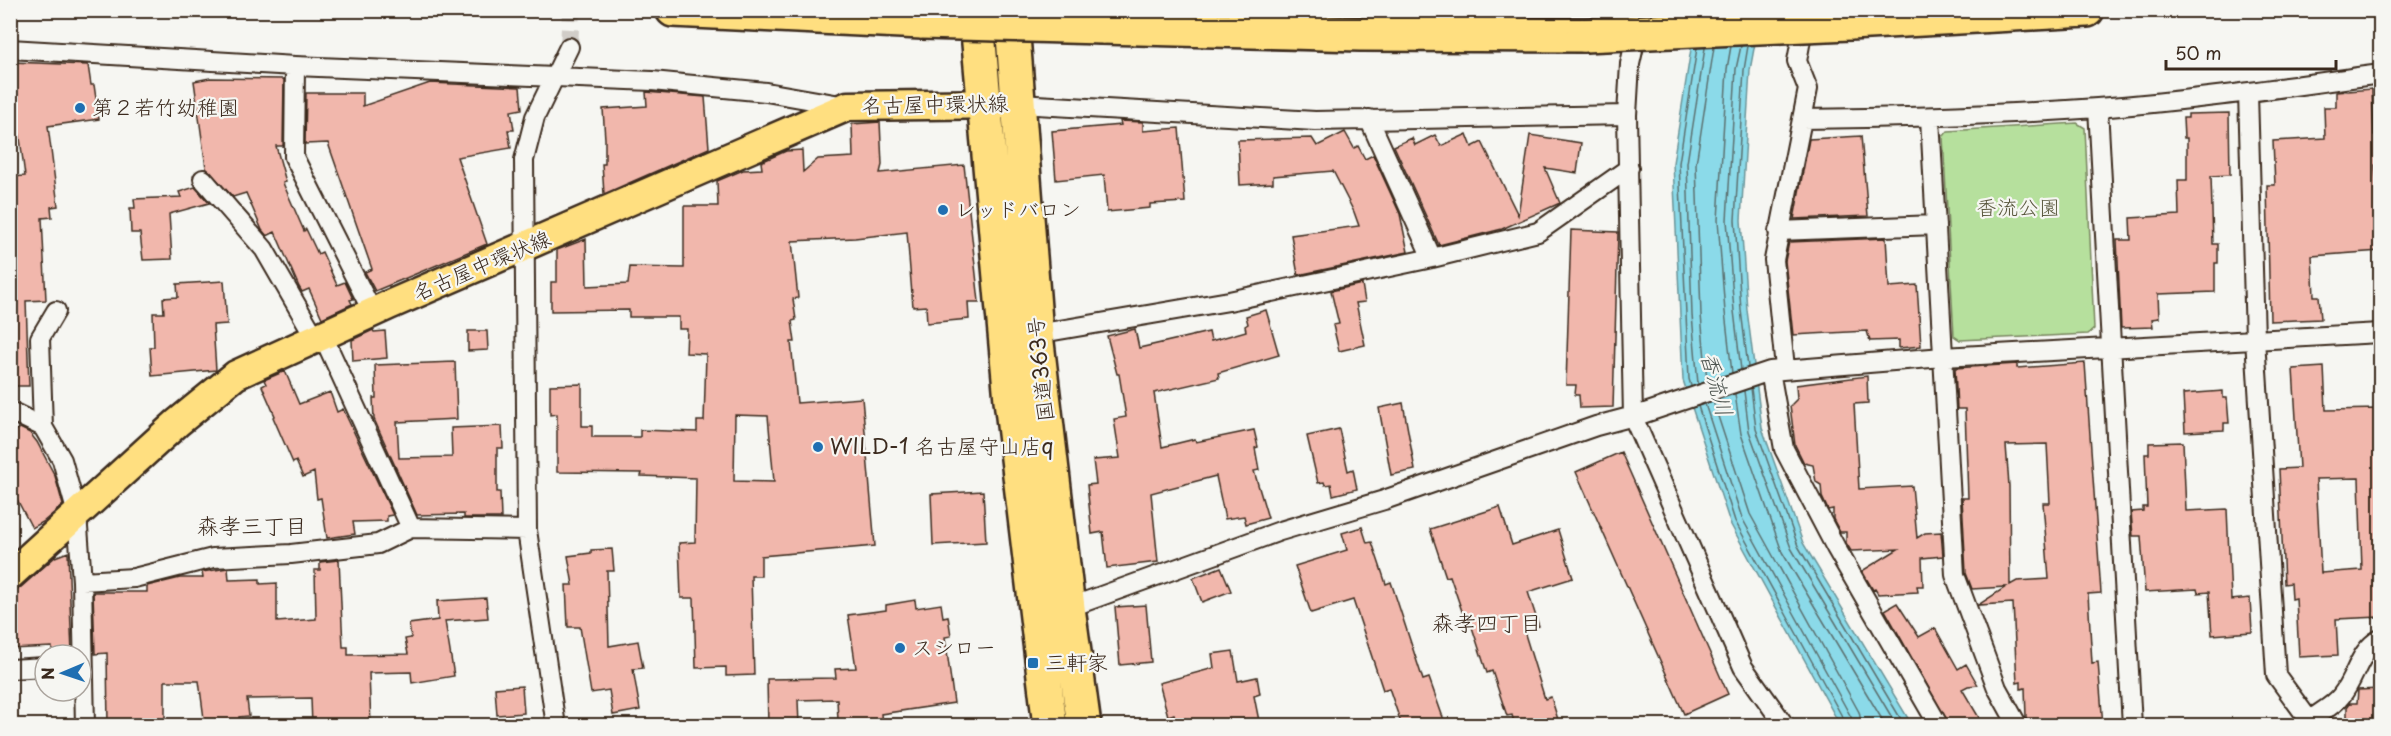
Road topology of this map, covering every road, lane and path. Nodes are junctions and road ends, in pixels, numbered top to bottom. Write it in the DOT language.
graph roads {
  1 [pos="673,10"];
  2 [pos="976,10"];
  3 [pos="1011,10"];
  4 [pos="1642,10"];
  5 [pos="1806,10"];
  6 [pos="2087,10"];
  7 [pos="569,47"];
  8 [pos="10,49"];
  9 [pos="295,66"];
  10 [pos="2380,74"];
  11 [pos="555,76"];
  12 [pos="2248,93"];
  13 [pos="985,104"];
  14 [pos="1019,104"];
  15 [pos="848,106"];
  16 [pos="2098,108"];
  17 [pos="1627,115"];
  18 [pos="1930,118"];
  19 [pos="1369,119"];
  20 [pos="1802,119"];
  21 [pos="1629,168"];
  22 [pos="203,179"];
  23 [pos="1936,225"];
  24 [pos="1778,231"];
  25 [pos="525,248"];
  26 [pos="1432,258"];
  27 [pos="56,311"];
  28 [pos="373,313"];
  29 [pos="2380,333"];
  30 [pos="1036,334"];
  31 [pos="320,337"];
  32 [pos="2255,339"];
  33 [pos="2110,348"];
  34 [pos="1943,357"];
  35 [pos="1772,371"];
  36 [pos="10,411"];
  37 [pos="1639,415"];
  38 [pos="43,427"];
  39 [pos="76,514"];
  40 [pos="411,528"];
  41 [pos="527,530"];
  42 [pos="10,575"];
  43 [pos="81,581"];
  44 [pos="1068,608"];
  45 [pos="2380,639"];
  46 [pos="82,643"];
  47 [pos="33,668"];
  48 [pos="10,669"];
  49 [pos="84,703"];
  50 [pos="2307,723"];
  51 [pos="85,726"];
  52 [pos="556,726"];
  53 [pos="1050,726"];
  54 [pos="1084,726"];
  55 [pos="1785,726"];
  56 [pos="1940,726"];
  57 [pos="2018,726"];
  58 [pos="2132,726"];
  1 -- 6 [label="highway, bridge"];
  2 -- 13 [label="highway, 国道363号"];
  3 -- 14 [label="highway, 国道363号"];
  4 -- 17 [label="street"];
  5 -- 20 [label="street"];
  7 -- 11 [label="street"];
  8 -- 9 [label="street"];
  9 -- 11 [label="street"];
  9 -- 28 [label="street"];
  10 -- 12 [label="street"];
  11 -- 15 [label="street"];
  11 -- 25 [label="street"];
  12 -- 16 [label="street"];
  12 -- 32 [label="street"];
  13 -- 14 [label="main road, 名古屋中環状線"];
  13 -- 15 [label="main road, 名古屋中環状線"];
  13 -- 53 [label="highway, 国道363号"];
  14 -- 19 [label="street"];
  14 -- 30 [label="highway, 国道363号"];
  15 -- 25 [label="main road, 名古屋中環状線"];
  16 -- 18 [label="street"];
  16 -- 33 [label="street"];
  17 -- 19 [label="street"];
  17 -- 21 [label="street"];
  18 -- 20 [label="street"];
  18 -- 23 [label="street"];
  19 -- 26 [label="street"];
  20 -- 24 [label="street"];
  21 -- 26 [label="street"];
  21 -- 37 [label="street"];
  22 -- 31 [label="street"];
  23 -- 24 [label="street"];
  23 -- 34 [label="street"];
  24 -- 35 [label="street"];
  25 -- 28 [label="main road, 名古屋中環状線"];
  25 -- 41 [label="street"];
  26 -- 30 [label="street"];
  27 -- 38 [label="street"];
  28 -- 31 [label="main road, 名古屋中環状線"];
  29 -- 32 [label="street"];
  30 -- 44 [label="highway, 国道363号"];
  31 -- 39 [label="main road, 名古屋中環状線"];
  31 -- 40 [label="street"];
  32 -- 33 [label="street"];
  32 -- 50 [label="street"];
  33 -- 34 [label="street"];
  33 -- 58 [label="street"];
  34 -- 35 [label="street"];
  34 -- 57 [label="street"];
  35 -- 37 [label="street"];
  35 -- 56 [label="street"];
  36 -- 38 [label="street"];
  37 -- 44 [label="street"];
  37 -- 55 [label="street"];
  38 -- 39 [label="street"];
  39 -- 42 [label="main road, 名古屋中環状線"];
  39 -- 43 [label="street"];
  40 -- 41 [label="street"];
  40 -- 43 [label="street"];
  41 -- 52 [label="street"];
  43 -- 46 [label="street"];
  44 -- 54 [label="highway, 国道363号"];
  45 -- 50 [label="street"];
  47 -- 48 [label="street"];
  49 -- 51 [label="street"];
}
